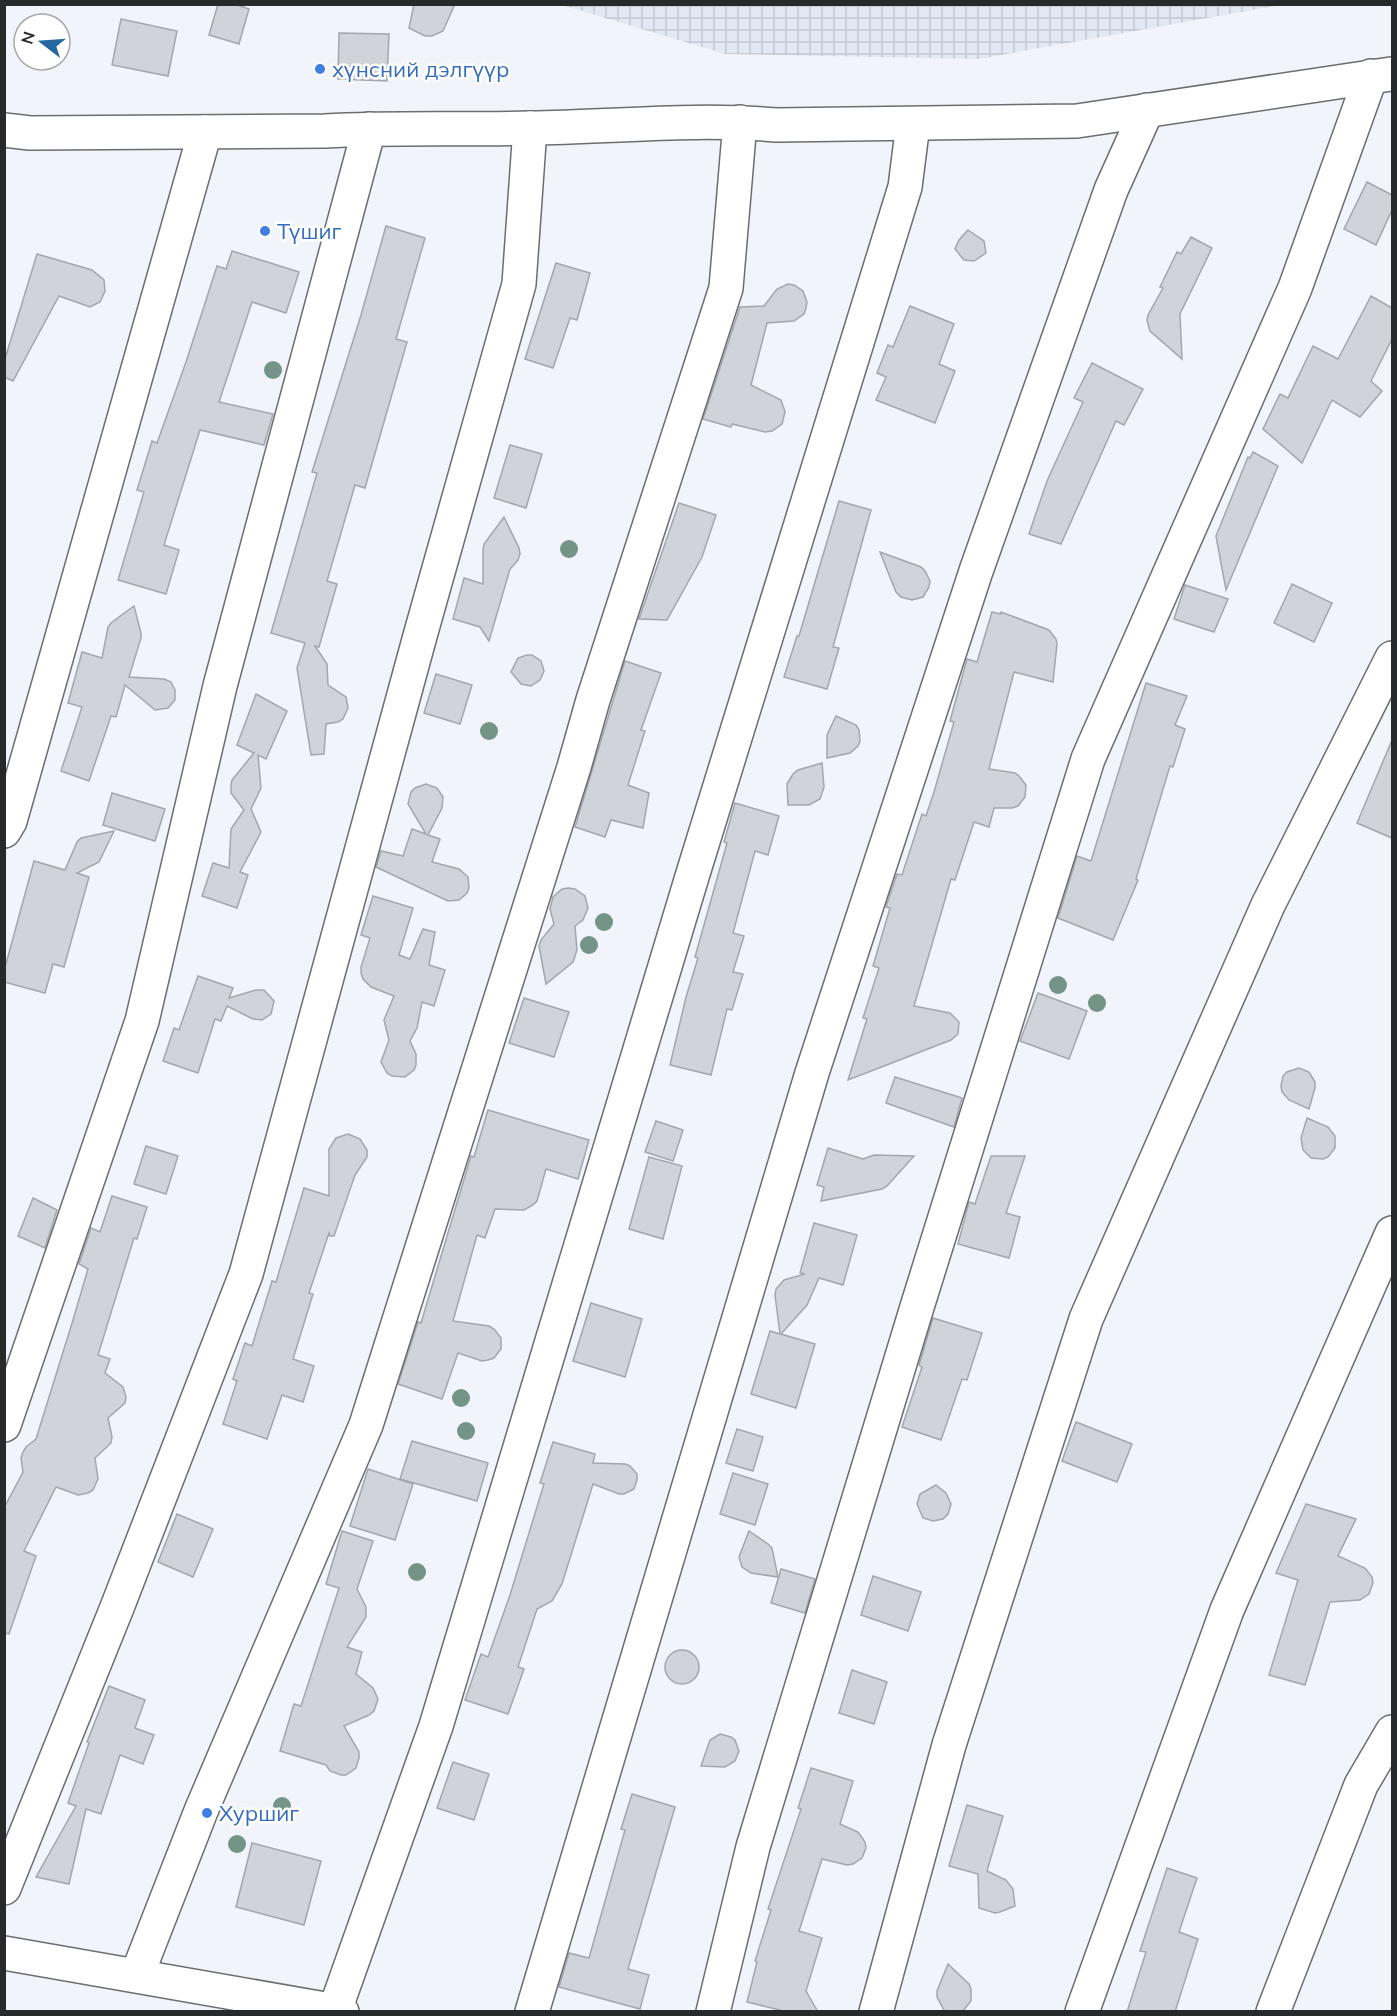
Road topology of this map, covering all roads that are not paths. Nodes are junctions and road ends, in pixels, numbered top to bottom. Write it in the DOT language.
graph roads {
  1 [pos="1382,75"];
  2 [pos="1147,110"];
  3 [pos="740,122"];
  4 [pos="913,124"];
  5 [pos="369,129"];
  6 [pos="530,129"];
  7 [pos="4,130"];
  8 [pos="206,132"];
  9 [pos="1392,658"];
  10 [pos="4,831"];
  11 [pos="1392,1233"];
  12 [pos="4,1425"];
  13 [pos="1392,1731"];
  14 [pos="4,1888"];
  15 [pos="4,1953"];
  16 [pos="138,1976"];
  17 [pos="338,2011"];
  18 [pos="532,2012"];
  19 [pos="713,2012"];
  20 [pos="876,2012"];
  21 [pos="1082,2012"];
  22 [pos="1273,2012"];
  1 -- 2 [label="street"];
  1 -- 19 [label="street"];
  2 -- 4 [label="street"];
  2 -- 18 [label="street"];
  3 -- 4 [label="street"];
  3 -- 6 [label="street"];
  3 -- 16 [label="street"];
  4 -- 17 [label="street"];
  5 -- 6 [label="street"];
  5 -- 8 [label="street"];
  5 -- 12 [label="street"];
  6 -- 14 [label="street"];
  7 -- 8 [label="street"];
  8 -- 10 [label="street"];
  9 -- 20 [label="street"];
  11 -- 21 [label="street"];
  13 -- 22 [label="street"];
  15 -- 16 [label="street"];
  16 -- 17 [label="street"];
}
